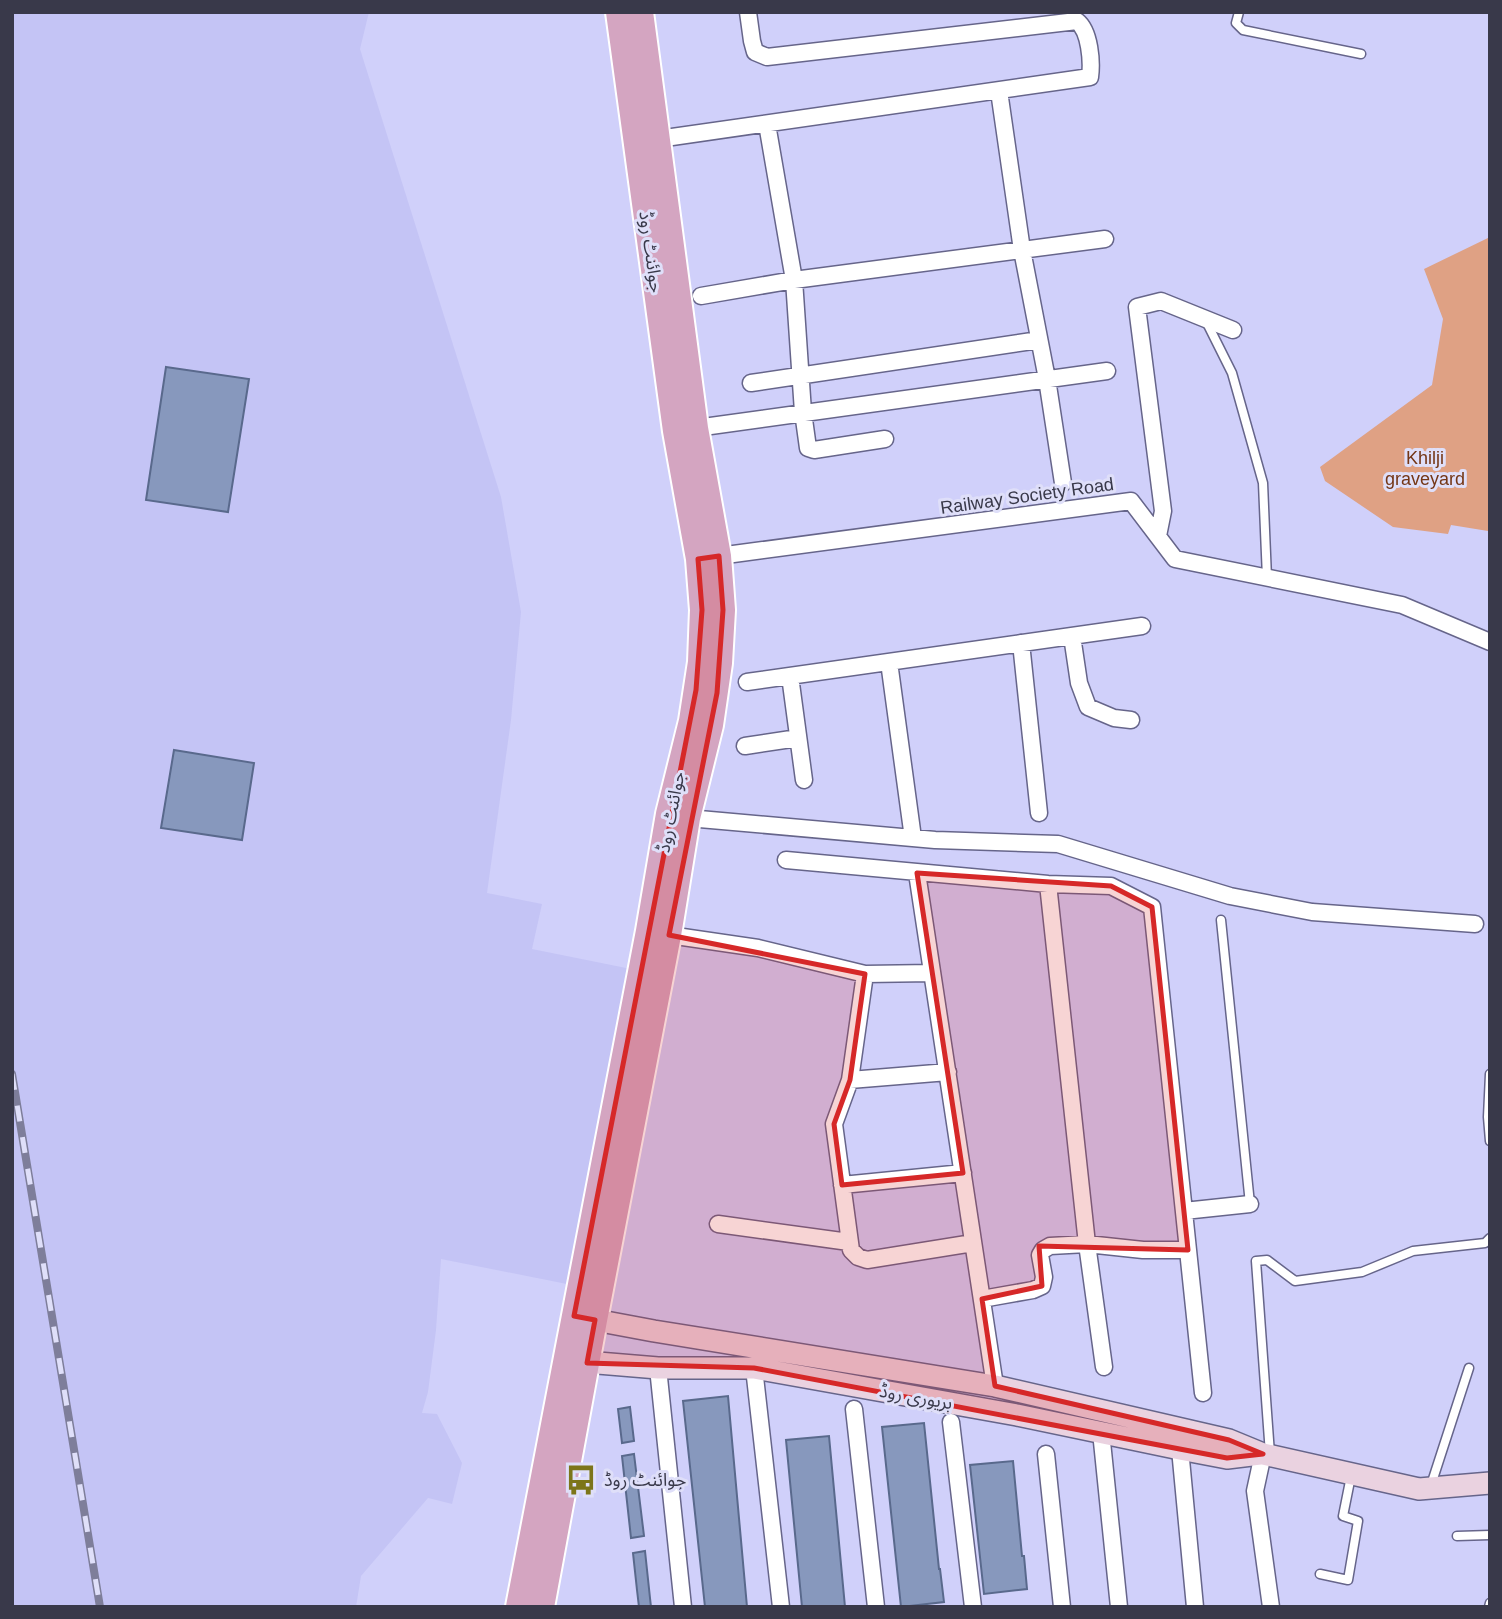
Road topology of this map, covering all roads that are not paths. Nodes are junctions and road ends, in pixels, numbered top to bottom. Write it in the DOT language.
graph roads {
  1 [pos="618,12"];
  2 [pos="641,12"];
  3 [pos="748,12"];
  4 [pos="1239,12"];
  5 [pos="1361,54"];
  6 [pos="999,91"];
  7 [pos="767,124"];
  8 [pos="658,139"];
  9 [pos="1105,239"];
  10 [pos="1022,250"];
  11 [pos="794,280"];
  12 [pos="701,296"];
  13 [pos="1205,319"];
  14 [pos="1233,330"];
  15 [pos="1039,340"];
  16 [pos="1107,371"];
  17 [pos="800,376"];
  18 [pos="1047,379"];
  19 [pos="751,383"];
  20 [pos="803,412"];
  21 [pos="696,428"];
  22 [pos="885,439"];
  23 [pos="1063,483"];
  24 [pos="1158,536"];
  25 [pos="708,558"];
  26 [pos="1267,578"];
  27 [pos="1142,626"];
  28 [pos="1072,636"];
  29 [pos="1490,642"];
  30 [pos="1021,643"];
  31 [pos="889,662"];
  32 [pos="790,676"];
  33 [pos="747,682"];
  34 [pos="1131,720"];
  35 [pos="798,738"];
  36 [pos="746,746"];
  37 [pos="803,780"];
  38 [pos="1039,813"];
  39 [pos="688,818"];
  40 [pos="913,838"];
  41 [pos="786,860"];
  42 [pos="917,873"];
  43 [pos="1048,884"];
  44 [pos="1221,920"];
  45 [pos="1475,924"];
  46 [pos="669,934"];
  47 [pos="932,972"];
  48 [pos="865,974"];
  49 [pos="947,1072"];
  50 [pos="1490,1074"];
  51 [pos="850,1080"];
  52 [pos="1490,1141"];
  53 [pos="963,1173"];
  54 [pos="842,1185"];
  55 [pos="1250,1204"];
  56 [pos="1184,1211"];
  57 [pos="718,1224"];
  58 [pos="1490,1238"];
  59 [pos="849,1242"];
  60 [pos="974,1243"];
  61 [pos="1087,1244"];
  62 [pos="1188,1250"];
  63 [pos="982,1299"];
  64 [pos="584,1318"];
  65 [pos="577,1361"];
  66 [pos="1104,1367"];
  67 [pos="658,1368"];
  68 [pos="754,1368"];
  69 [pos="1469,1368"];
  70 [pos="995,1386"];
  71 [pos="1203,1392"];
  72 [pos="855,1409"];
  73 [pos="951,1422"];
  74 [pos="1101,1433"];
  75 [pos="1180,1450"];
  76 [pos="1046,1454"];
  77 [pos="1266,1454"];
  78 [pos="1352,1473"];
  79 [pos="1490,1483"];
  80 [pos="1431,1488"];
  81 [pos="1490,1535"];
  82 [pos="1457,1536"];
  83 [pos="1320,1574"];
  84 [pos="518,1607"];
  85 [pos="542,1607"];
  86 [pos="683,1607"];
  87 [pos="781,1607"];
  88 [pos="876,1607"];
  89 [pos="973,1607"];
  90 [pos="1062,1607"];
  91 [pos="1119,1607"];
  92 [pos="1195,1607"];
  93 [pos="1271,1607"];
  1 -- 25 [label="main road, جوائنٹ روڈ"];
  2 -- 8 [label="main road, جوائنٹ روڈ"];
  3 -- 6 [label="street"];
  4 -- 5 [label="lane"];
  6 -- 7 [label="street"];
  6 -- 10 [label="street"];
  7 -- 8 [label="street"];
  7 -- 11 [label="street"];
  8 -- 21 [label="main road, جوائنٹ روڈ"];
  9 -- 10 [label="street"];
  10 -- 11 [label="street"];
  10 -- 15 [label="street"];
  11 -- 12 [label="street"];
  11 -- 17 [label="street"];
  13 -- 14 [label="street"];
  13 -- 24 [label="street"];
  13 -- 26 [label="lane"];
  15 -- 17 [label="street"];
  15 -- 18 [label="street"];
  16 -- 18 [label="street"];
  17 -- 19 [label="street"];
  17 -- 20 [label="street"];
  18 -- 20 [label="street"];
  18 -- 23 [label="street"];
  20 -- 21 [label="street"];
  20 -- 22 [label="street"];
  21 -- 25 [label="main road, جوائنٹ روڈ"];
  24 -- 25 [label="street, Railway Society Road"];
  24 -- 26 [label="street, Railway Society Road"];
  25 -- 39 [label="main road, جوائنٹ روڈ"];
  25 -- 64 [label="main road, جوائنٹ روڈ"];
  26 -- 29 [label="street, Railway Society Road"];
  27 -- 28 [label="street"];
  28 -- 30 [label="street"];
  28 -- 34 [label="street"];
  30 -- 31 [label="street"];
  30 -- 38 [label="street"];
  31 -- 32 [label="street"];
  31 -- 40 [label="street"];
  32 -- 33 [label="street"];
  32 -- 35 [label="street"];
  35 -- 36 [label="street"];
  35 -- 37 [label="street"];
  39 -- 40 [label="street"];
  39 -- 46 [label="main road, جوائنٹ روڈ"];
  40 -- 45 [label="street"];
  41 -- 42 [label="street"];
  42 -- 43 [label="street"];
  42 -- 47 [label="street"];
  43 -- 56 [label="street"];
  43 -- 61 [label="street"];
  44 -- 55 [label="lane"];
  46 -- 48 [label="street"];
  46 -- 64 [label="main road, جوائنٹ روڈ"];
  47 -- 48 [label="street"];
  47 -- 49 [label="street"];
  48 -- 51 [label="street"];
  49 -- 51 [label="street"];
  49 -- 53 [label="street"];
  50 -- 52 [label="lane"];
  51 -- 54 [label="street"];
  53 -- 54 [label="street"];
  53 -- 60 [label="street"];
  54 -- 59 [label="street"];
  55 -- 56 [label="street"];
  56 -- 62 [label="street"];
  57 -- 59 [label="street"];
  58 -- 77 [label="lane"];
  59 -- 60 [label="street"];
  60 -- 63 [label="street"];
  61 -- 62 [label="street"];
  61 -- 63 [label="street"];
  61 -- 66 [label="street"];
  62 -- 71 [label="street"];
  63 -- 70 [label="street"];
  64 -- 65 [label="main road, جوائنٹ روڈ"];
  64 -- 70 [label="main road, بریوری روڈ"];
  65 -- 67 [label="main road, بریوری روڈ"];
  65 -- 84 [label="main road, جوائنٹ روڈ"];
  65 -- 85 [label="main road, جوائنٹ روڈ"];
  67 -- 68 [label="main road, بریوری روڈ"];
  67 -- 86 [label="street"];
  68 -- 74 [label="main road, بریوری روڈ"];
  68 -- 87 [label="street"];
  69 -- 80 [label="lane"];
  70 -- 77 [label="main road, بریوری روڈ"];
  72 -- 88 [label="street"];
  73 -- 89 [label="street"];
  74 -- 75 [label="main road, بریوری روڈ"];
  74 -- 91 [label="street"];
  75 -- 77 [label="main road, بریوری روڈ"];
  75 -- 92 [label="street"];
  76 -- 90 [label="street"];
  77 -- 78 [label="main road, بریوری روڈ"];
  77 -- 93 [label="street"];
  78 -- 80 [label="main road, بریوری روڈ"];
  78 -- 83 [label="lane"];
  79 -- 80 [label="main road, بریوری روڈ"];
  81 -- 82 [label="lane"];
}
